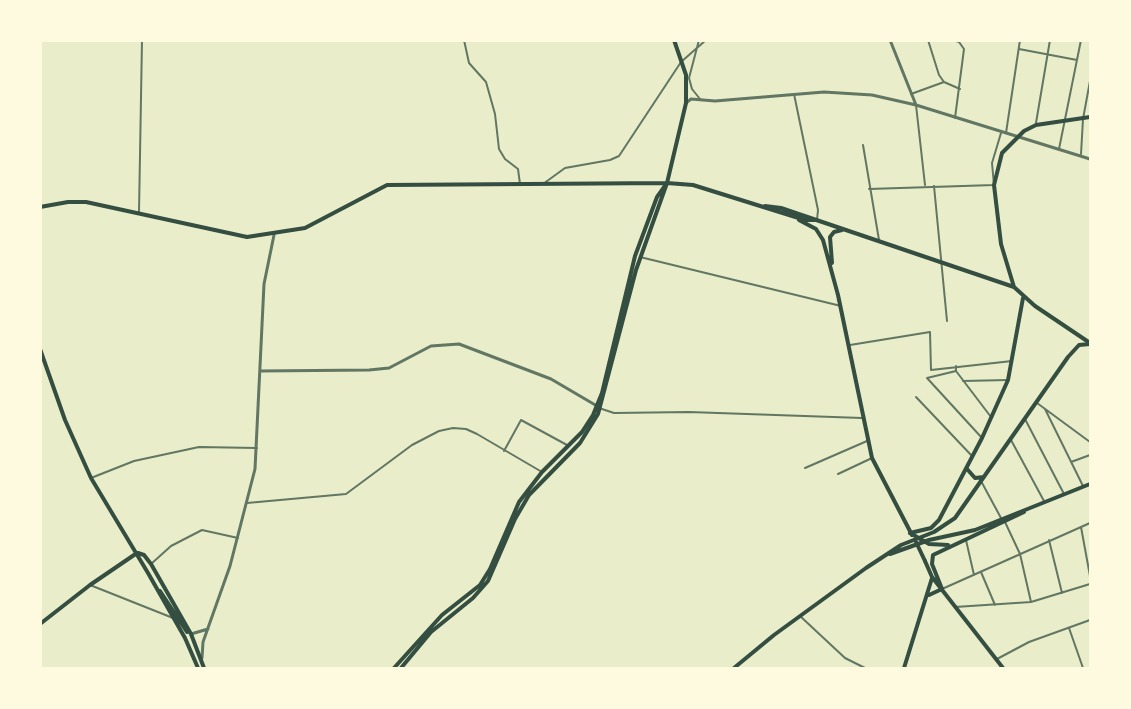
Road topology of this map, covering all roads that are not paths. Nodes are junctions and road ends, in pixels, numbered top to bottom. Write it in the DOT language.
graph roads {
  1 [pos="142,40"];
  2 [pos="464,40"];
  3 [pos="674,40"];
  4 [pos="699,40"];
  5 [pos="706,40"];
  6 [pos="890,40"];
  7 [pos="928,40"];
  8 [pos="953,40"];
  9 [pos="1020,40"];
  10 [pos="1050,40"];
  11 [pos="1082,40"];
  12 [pos="696,49"];
  13 [pos="1019,49"];
  14 [pos="1048,55"];
  15 [pos="1077,60"];
  16 [pos="681,62"];
  17 [pos="683,69"];
  18 [pos="690,69"];
  19 [pos="1090,81"];
  20 [pos="944,82"];
  21 [pos="960,89"];
  22 [pos="794,94"];
  23 [pos="911,94"];
  24 [pos="702,100"];
  25 [pos="686,103"];
  26 [pos="916,105"];
  27 [pos="1090,117"];
  28 [pos="955,118"];
  29 [pos="1083,119"];
  30 [pos="1064,121"];
  31 [pos="1036,124"];
  32 [pos="1004,134"];
  33 [pos="1018,137"];
  34 [pos="863,146"];
  35 [pos="1059,149"];
  36 [pos="1081,154"];
  37 [pos="1090,159"];
  38 [pos="668,183"];
  39 [pos="520,184"];
  40 [pos="543,184"];
  41 [pos="993,185"];
  42 [pos="925,186"];
  43 [pos="934,186"];
  44 [pos="869,189"];
  45 [pos="762,206"];
  46 [pos="40,207"];
  47 [pos="139,215"];
  48 [pos="817,220"];
  49 [pos="842,230"];
  50 [pos="274,235"];
  51 [pos="879,243"];
  52 [pos="638,257"];
  53 [pos="942,260"];
  54 [pos="832,266"];
  55 [pos="1014,287"];
  56 [pos="1024,297"];
  57 [pos="841,306"];
  58 [pos="947,321"];
  59 [pos="1090,343"];
  60 [pos="850,345"];
  61 [pos="40,349"];
  62 [pos="1012,361"];
  63 [pos="956,366"];
  64 [pos="260,371"];
  65 [pos="956,371"];
  66 [pos="1008,380"];
  67 [pos="963,381"];
  68 [pos="916,397"];
  69 [pos="1038,403"];
  70 [pos="599,407"];
  71 [pos="1045,409"];
  72 [pos="991,417"];
  73 [pos="863,418"];
  74 [pos="1025,419"];
  75 [pos="982,438"];
  76 [pos="1011,440"];
  77 [pos="867,441"];
  78 [pos="1090,442"];
  79 [pos="570,446"];
  80 [pos="257,448"];
  81 [pos="504,451"];
  82 [pos="1090,455"];
  83 [pos="973,457"];
  84 [pos="872,458"];
  85 [pos="1071,462"];
  86 [pos="805,468"];
  87 [pos="967,469"];
  88 [pos="542,472"];
  89 [pos="838,474"];
  90 [pos="92,478"];
  91 [pos="983,479"];
  92 [pos="1090,484"];
  93 [pos="1083,486"];
  94 [pos="1064,494"];
  95 [pos="1044,502"];
  96 [pos="246,503"];
  97 [pos="1003,520"];
  98 [pos="1090,524"];
  99 [pos="1081,527"];
  100 [pos="910,533"];
  101 [pos="238,538"];
  102 [pos="966,540"];
  103 [pos="1049,540"];
  104 [pos="948,545"];
  105 [pos="137,553"];
  106 [pos="1020,554"];
  107 [pos="887,555"];
  108 [pos="151,564"];
  109 [pos="981,572"];
  110 [pos="974,575"];
  111 [pos="1090,576"];
  112 [pos="932,577"];
  113 [pos="486,579"];
  114 [pos="1090,584"];
  115 [pos="90,585"];
  116 [pos="942,589"];
  117 [pos="157,590"];
  118 [pos="1062,593"];
  119 [pos="928,595"];
  120 [pos="1030,602"];
  121 [pos="995,604"];
  122 [pos="955,607"];
  123 [pos="800,616"];
  124 [pos="173,618"];
  125 [pos="1090,620"];
  126 [pos="40,624"];
  127 [pos="1069,628"];
  128 [pos="208,629"];
  129 [pos="190,634"];
  130 [pos="996,659"];
  131 [pos="202,660"];
  132 [pos="198,669"];
  133 [pos="204,669"];
  134 [pos="394,669"];
  135 [pos="401,669"];
  136 [pos="734,669"];
  137 [pos="865,669"];
  138 [pos="904,669"];
  139 [pos="1003,669"];
  140 [pos="1083,669"];
  1 -- 47 [label="street"];
  2 -- 39 [label="street"];
  3 -- 16 [label="main road"];
  4 -- 12 [label="street"];
  5 -- 12 [label="street"];
  6 -- 23 [label="street"];
  7 -- 20 [label="street"];
  8 -- 21 [label="street"];
  9 -- 13 [label="street"];
  10 -- 14 [label="street"];
  11 -- 15 [label="street"];
  12 -- 16 [label="street"];
  12 -- 18 [label="street"];
  13 -- 14 [label="street"];
  13 -- 32 [label="street"];
  14 -- 15 [label="street"];
  14 -- 31 [label="street"];
  15 -- 30 [label="street"];
  16 -- 17 [label="main road"];
  16 -- 40 [label="street"];
  17 -- 18 [label="street"];
  17 -- 25 [label="main road"];
  18 -- 24 [label="street"];
  19 -- 29 [label="street"];
  20 -- 21 [label="street"];
  20 -- 23 [label="street"];
  21 -- 28 [label="street"];
  22 -- 24 [label="street"];
  22 -- 26 [label="street"];
  22 -- 48 [label="street"];
  23 -- 26 [label="street"];
  24 -- 25 [label="street"];
  25 -- 38 [label="main road"];
  26 -- 28 [label="street"];
  26 -- 42 [label="street"];
  27 -- 29 [label="main road"];
  28 -- 32 [label="street"];
  29 -- 30 [label="main road"];
  29 -- 36 [label="street"];
  30 -- 31 [label="main road"];
  30 -- 35 [label="street"];
  31 -- 33 [label="main road"];
  32 -- 33 [label="street"];
  32 -- 41 [label="street"];
  33 -- 35 [label="street"];
  33 -- 41 [label="main road"];
  34 -- 44 [label="street"];
  35 -- 36 [label="street"];
  36 -- 37 [label="street"];
  38 -- 40 [label="main road"];
  38 -- 45 [label="main road"];
  38 -- 52 [label="main road"];
  39 -- 40 [label="main road"];
  39 -- 50 [label="main road"];
  41 -- 43 [label="street"];
  41 -- 55 [label="main road"];
  42 -- 43 [label="street"];
  42 -- 44 [label="street"];
  43 -- 53 [label="street"];
  44 -- 51 [label="street"];
  45 -- 48 [label="main road"];
  45 -- 54 [label="main road"];
  46 -- 47 [label="main road"];
  47 -- 50 [label="main road"];
  48 -- 49 [label="main road"];
  49 -- 51 [label="main road"];
  49 -- 54 [label="main road"];
  50 -- 64 [label="street"];
  51 -- 53 [label="main road"];
  52 -- 57 [label="street"];
  52 -- 70 [label="main road"];
  53 -- 55 [label="main road"];
  53 -- 58 [label="street"];
  54 -- 57 [label="main road"];
  55 -- 56 [label="main road"];
  56 -- 59 [label="main road"];
  56 -- 62 [label="main road"];
  57 -- 60 [label="main road"];
  59 -- 69 [label="main road"];
  60 -- 63 [label="street"];
  60 -- 73 [label="main road"];
  61 -- 90 [label="main road"];
  62 -- 63 [label="street"];
  62 -- 66 [label="main road"];
  63 -- 65 [label="street"];
  64 -- 70 [label="street"];
  64 -- 80 [label="street"];
  65 -- 67 [label="street"];
  65 -- 75 [label="street"];
  66 -- 67 [label="street"];
  66 -- 72 [label="main road"];
  67 -- 72 [label="street"];
  68 -- 83 [label="street"];
  69 -- 71 [label="street"];
  69 -- 74 [label="main road"];
  70 -- 73 [label="street"];
  70 -- 79 [label="main road"];
  70 -- 113 [label="main road"];
  71 -- 78 [label="street"];
  71 -- 85 [label="street"];
  72 -- 75 [label="main road"];
  73 -- 77 [label="main road"];
  74 -- 76 [label="main road"];
  74 -- 94 [label="street"];
  75 -- 83 [label="main road"];
  76 -- 91 [label="main road"];
  76 -- 95 [label="street"];
  77 -- 84 [label="main road"];
  77 -- 86 [label="street"];
  79 -- 81 [label="street"];
  79 -- 88 [label="main road"];
  80 -- 90 [label="street"];
  80 -- 96 [label="street"];
  81 -- 88 [label="street"];
  81 -- 96 [label="street"];
  82 -- 85 [label="street"];
  83 -- 87 [label="main road"];
  84 -- 89 [label="street"];
  84 -- 100 [label="main road"];
  85 -- 93 [label="street"];
  87 -- 91 [label="main road"];
  87 -- 100 [label="main road"];
  88 -- 113 [label="main road"];
  90 -- 105 [label="main road"];
  91 -- 97 [label="street"];
  91 -- 107 [label="main road"];
  92 -- 93 [label="main road"];
  93 -- 94 [label="main road"];
  94 -- 95 [label="main road"];
  95 -- 97 [label="main road"];
  96 -- 101 [label="street"];
  97 -- 102 [label="main road"];
  97 -- 106 [label="street"];
  97 -- 107 [label="main road"];
  98 -- 99 [label="street"];
  99 -- 103 [label="street"];
  99 -- 111 [label="street"];
  100 -- 104 [label="main road"];
  100 -- 112 [label="main road"];
  101 -- 108 [label="street"];
  101 -- 128 [label="street"];
  102 -- 104 [label="main road"];
  102 -- 110 [label="street"];
  103 -- 106 [label="street"];
  103 -- 118 [label="street"];
  104 -- 116 [label="main road"];
  105 -- 108 [label="main road"];
  105 -- 115 [label="main road"];
  105 -- 117 [label="main road"];
  106 -- 109 [label="street"];
  106 -- 120 [label="street"];
  107 -- 123 [label="main road"];
  108 -- 129 [label="main road"];
  109 -- 110 [label="street"];
  109 -- 121 [label="street"];
  110 -- 116 [label="street"];
  112 -- 116 [label="main road"];
  112 -- 119 [label="main road"];
  113 -- 134 [label="main road"];
  113 -- 135 [label="main road"];
  114 -- 118 [label="street"];
  115 -- 124 [label="street"];
  115 -- 126 [label="main road"];
  116 -- 119 [label="main road"];
  116 -- 122 [label="main road"];
  117 -- 124 [label="main road"];
  117 -- 129 [label="main road"];
  118 -- 120 [label="street"];
  119 -- 138 [label="main road"];
  120 -- 121 [label="street"];
  121 -- 122 [label="street"];
  122 -- 130 [label="main road"];
  123 -- 136 [label="main road"];
  123 -- 137 [label="street"];
  124 -- 132 [label="main road"];
  125 -- 127 [label="street"];
  127 -- 130 [label="street"];
  127 -- 140 [label="street"];
  128 -- 129 [label="street"];
  128 -- 131 [label="street"];
  129 -- 131 [label="main road"];
  130 -- 139 [label="main road"];
  131 -- 133 [label="main road"];
}
